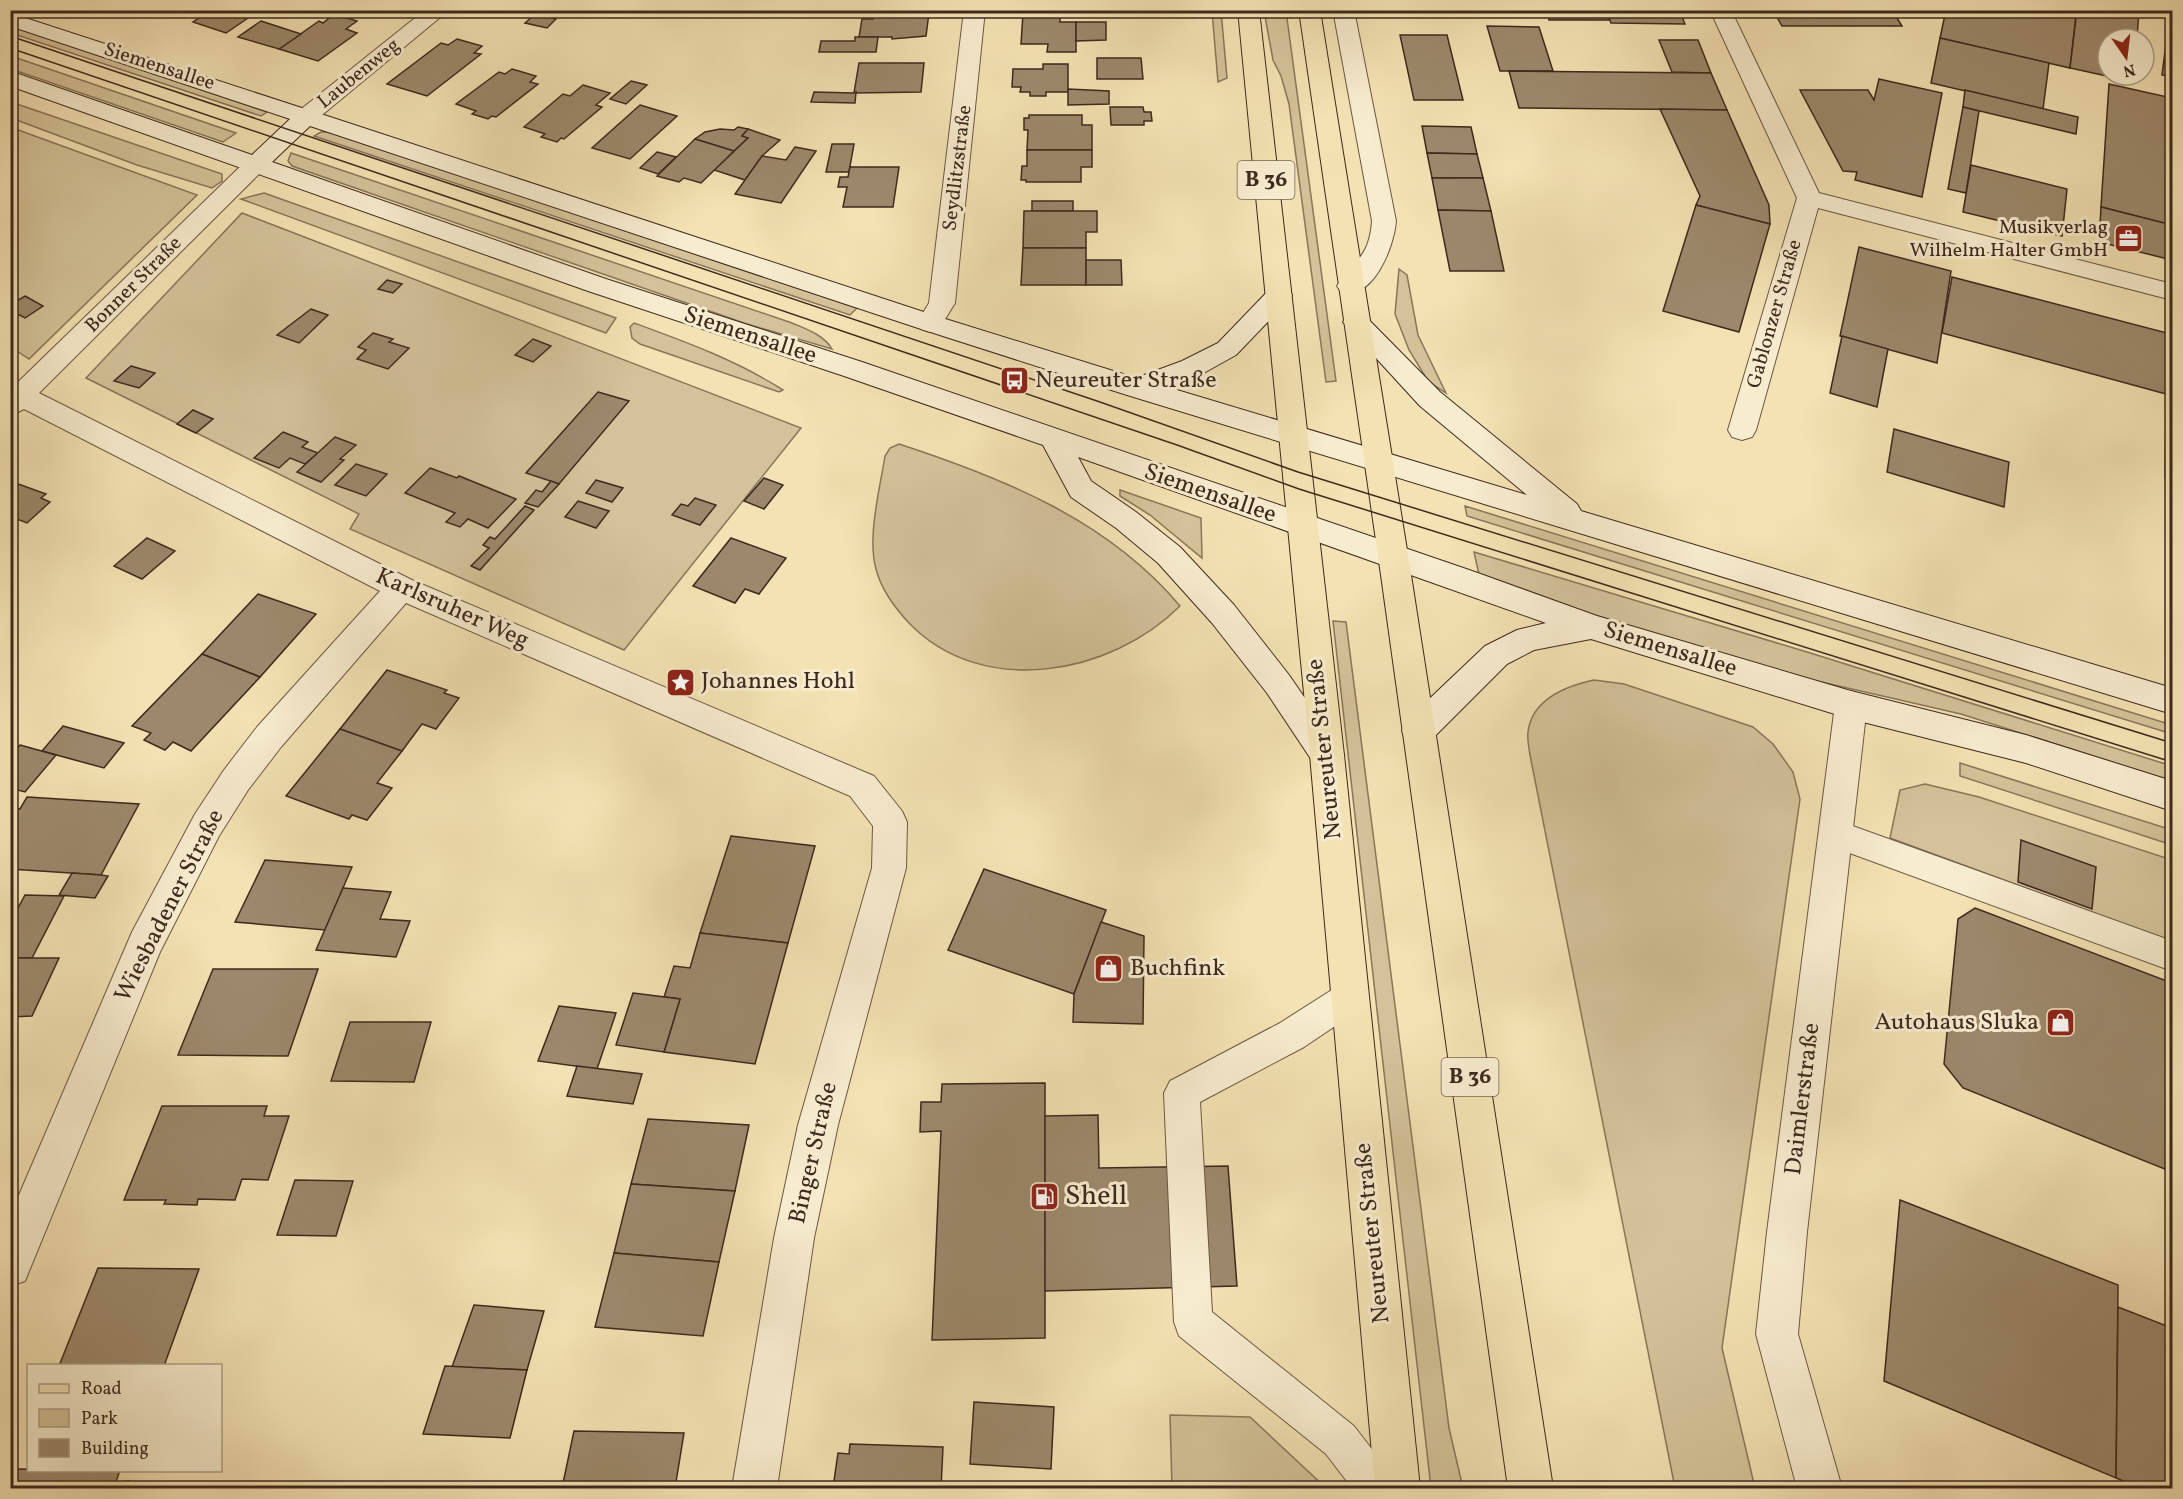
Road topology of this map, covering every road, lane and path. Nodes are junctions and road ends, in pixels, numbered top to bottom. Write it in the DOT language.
graph roads {
  1 [pos="439,10"];
  2 [pos="975,10"];
  3 [pos="1248,10"];
  4 [pos="1309,10"];
  5 [pos="1343,10"];
  6 [pos="1720,10"];
  7 [pos="10,18"];
  8 [pos="10,78"];
  9 [pos="308,115"];
  10 [pos="256,164"];
  11 [pos="1809,198"];
  12 [pos="1350,286"];
  13 [pos="2172,292"];
  14 [pos="1279,295"];
  15 [pos="1356,322"];
  16 [pos="930,323"];
  17 [pos="1137,388"];
  18 [pos="14,397"];
  19 [pos="1742,430"];
  20 [pos="1293,435"];
  21 [pos="1054,439"];
  22 [pos="1377,460"];
  23 [pos="1578,520"];
  24 [pos="1302,525"];
  25 [pos="1393,557"];
  26 [pos="400,588"];
  27 [pos="1592,627"];
  28 [pos="2172,701"];
  29 [pos="1851,705"];
  30 [pos="1418,731"];
  31 [pos="1327,755"];
  32 [pos="2172,796"];
  33 [pos="890,822"];
  34 [pos="1836,834"];
  35 [pos="2172,957"];
  36 [pos="1350,997"];
  37 [pos="10,1266"];
  38 [pos="755,1488"];
  39 [pos="1377,1488"];
  40 [pos="1398,1488"];
  41 [pos="1531,1488"];
  42 [pos="1819,1488"];
  1 -- 9 [label="main road, Laubenweg"];
  2 -- 16 [label="main road, Seydlitzstraße"];
  3 -- 14 [label="main road, Neureuter Straße / B 36"];
  4 -- 12 [label="main road"];
  5 -- 12 [label="main road"];
  6 -- 11 [label="main road"];
  7 -- 9 [label="main road, Siemensallee"];
  8 -- 10 [label="main road, Siemensallee"];
  9 -- 10 [label="main road"];
  9 -- 16 [label="main road, Siemensallee"];
  10 -- 18 [label="main road, Bonner Straße"];
  10 -- 21 [label="main road, Siemensallee"];
  11 -- 13 [label="main road"];
  11 -- 19 [label="main road, Gablonzer Straße"];
  12 -- 15 [label="main road"];
  14 -- 17 [label="main road"];
  14 -- 20 [label="main road, Neureuter Straße / B 36"];
  15 -- 22 [label="main road"];
  15 -- 23 [label="main road"];
  16 -- 17 [label="main road, Siemensallee"];
  17 -- 20 [label="main road, Siemensallee"];
  18 -- 26 [label="main road, Karlsruher Weg"];
  20 -- 22 [label="main road, Siemensallee"];
  20 -- 24 [label="main road, Neureuter Straße / B 36"];
  21 -- 24 [label="main road, Siemensallee"];
  21 -- 31 [label="main road"];
  22 -- 23 [label="main road, Siemensallee"];
  22 -- 25 [label="main road"];
  23 -- 28 [label="main road, Siemensallee"];
  24 -- 25 [label="main road, Siemensallee"];
  24 -- 31 [label="main road, Neureuter Straße / B 36"];
  25 -- 27 [label="main road, Siemensallee"];
  25 -- 30 [label="main road, B 36"];
  26 -- 33 [label="main road, Karlsruher Weg"];
  26 -- 37 [label="main road, Wiesbadener Straße"];
  27 -- 29 [label="main road, Siemensallee"];
  27 -- 30 [label="main road"];
  29 -- 32 [label="main road, Siemensallee"];
  29 -- 34 [label="main road, Daimlerstraße"];
  30 -- 41 [label="main road, B 36"];
  31 -- 36 [label="main road, Neureuter Straße / B 36"];
  33 -- 38 [label="main road, Binger Straße"];
  34 -- 35 [label="lane"];
  34 -- 42 [label="main road, Daimlerstraße"];
  36 -- 39 [label="lane"];
  36 -- 40 [label="main road, Neureuter Straße / B 36"];
}
